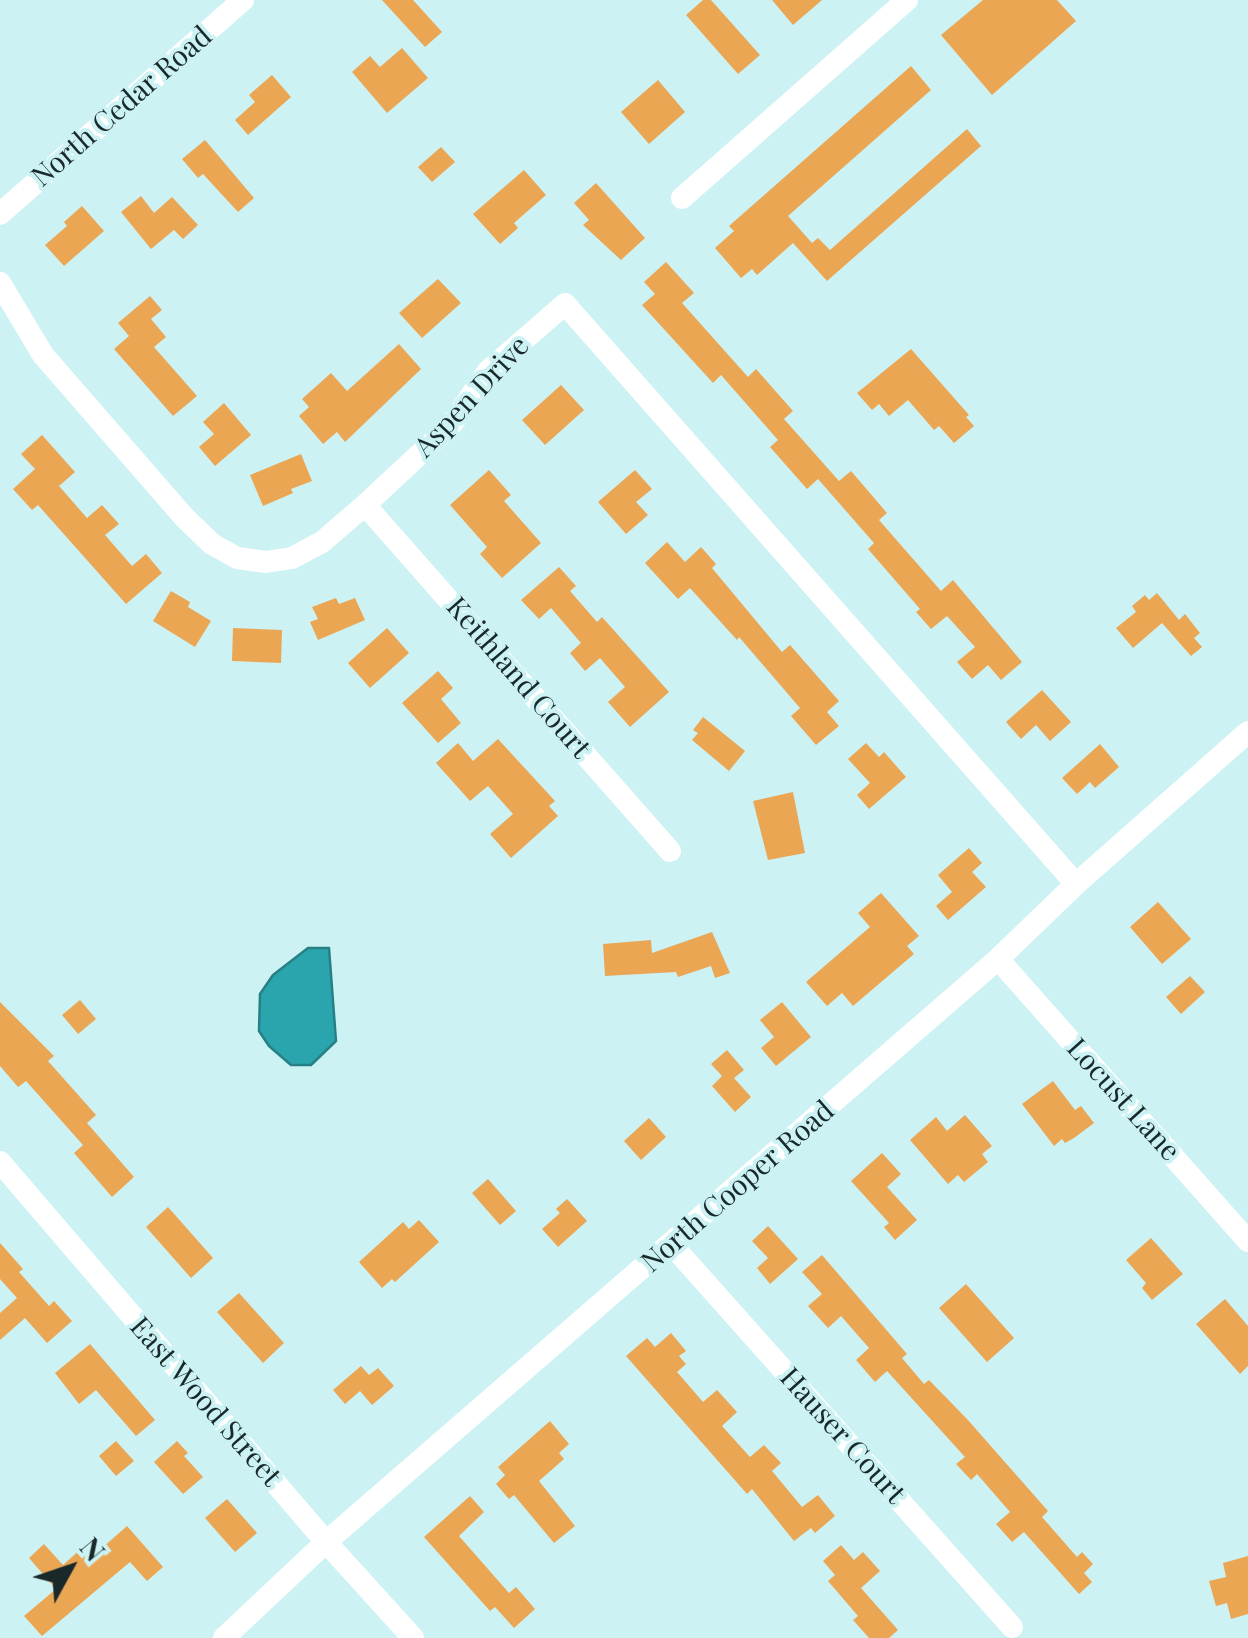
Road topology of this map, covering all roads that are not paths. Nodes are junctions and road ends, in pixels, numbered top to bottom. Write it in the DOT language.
graph roads {
  1 [pos="243,0"];
  2 [pos="907,0"];
  3 [pos="682,198"];
  4 [pos="0,214"];
  5 [pos="0,283"];
  6 [pos="366,505"];
  7 [pos="1248,732"];
  8 [pos="670,851"];
  9 [pos="1076,884"];
  10 [pos="998,959"];
  11 [pos="0,1162"];
  12 [pos="1248,1241"];
  13 [pos="672,1245"];
  14 [pos="326,1542"];
  15 [pos="1012,1626"];
  16 [pos="224,1638"];
  17 [pos="414,1638"];
  1 -- 4 [label="street, North Cedar Road"];
  2 -- 3 [label="street"];
  5 -- 6 [label="street, Aspen Drive"];
  6 -- 8 [label="street, Keithland Court"];
  6 -- 9 [label="street, Aspen Drive"];
  7 -- 9 [label="street, North Cooper Road"];
  9 -- 10 [label="street, North Cooper Road"];
  10 -- 12 [label="street, Locust Lane"];
  10 -- 13 [label="street, North Cooper Road"];
  11 -- 14 [label="street, East Wood Street"];
  13 -- 14 [label="street, North Cooper Road"];
  13 -- 15 [label="street, Hauser Court"];
  14 -- 16 [label="street, North Cooper Road"];
  14 -- 17 [label="street, East Wood Street"];
}
